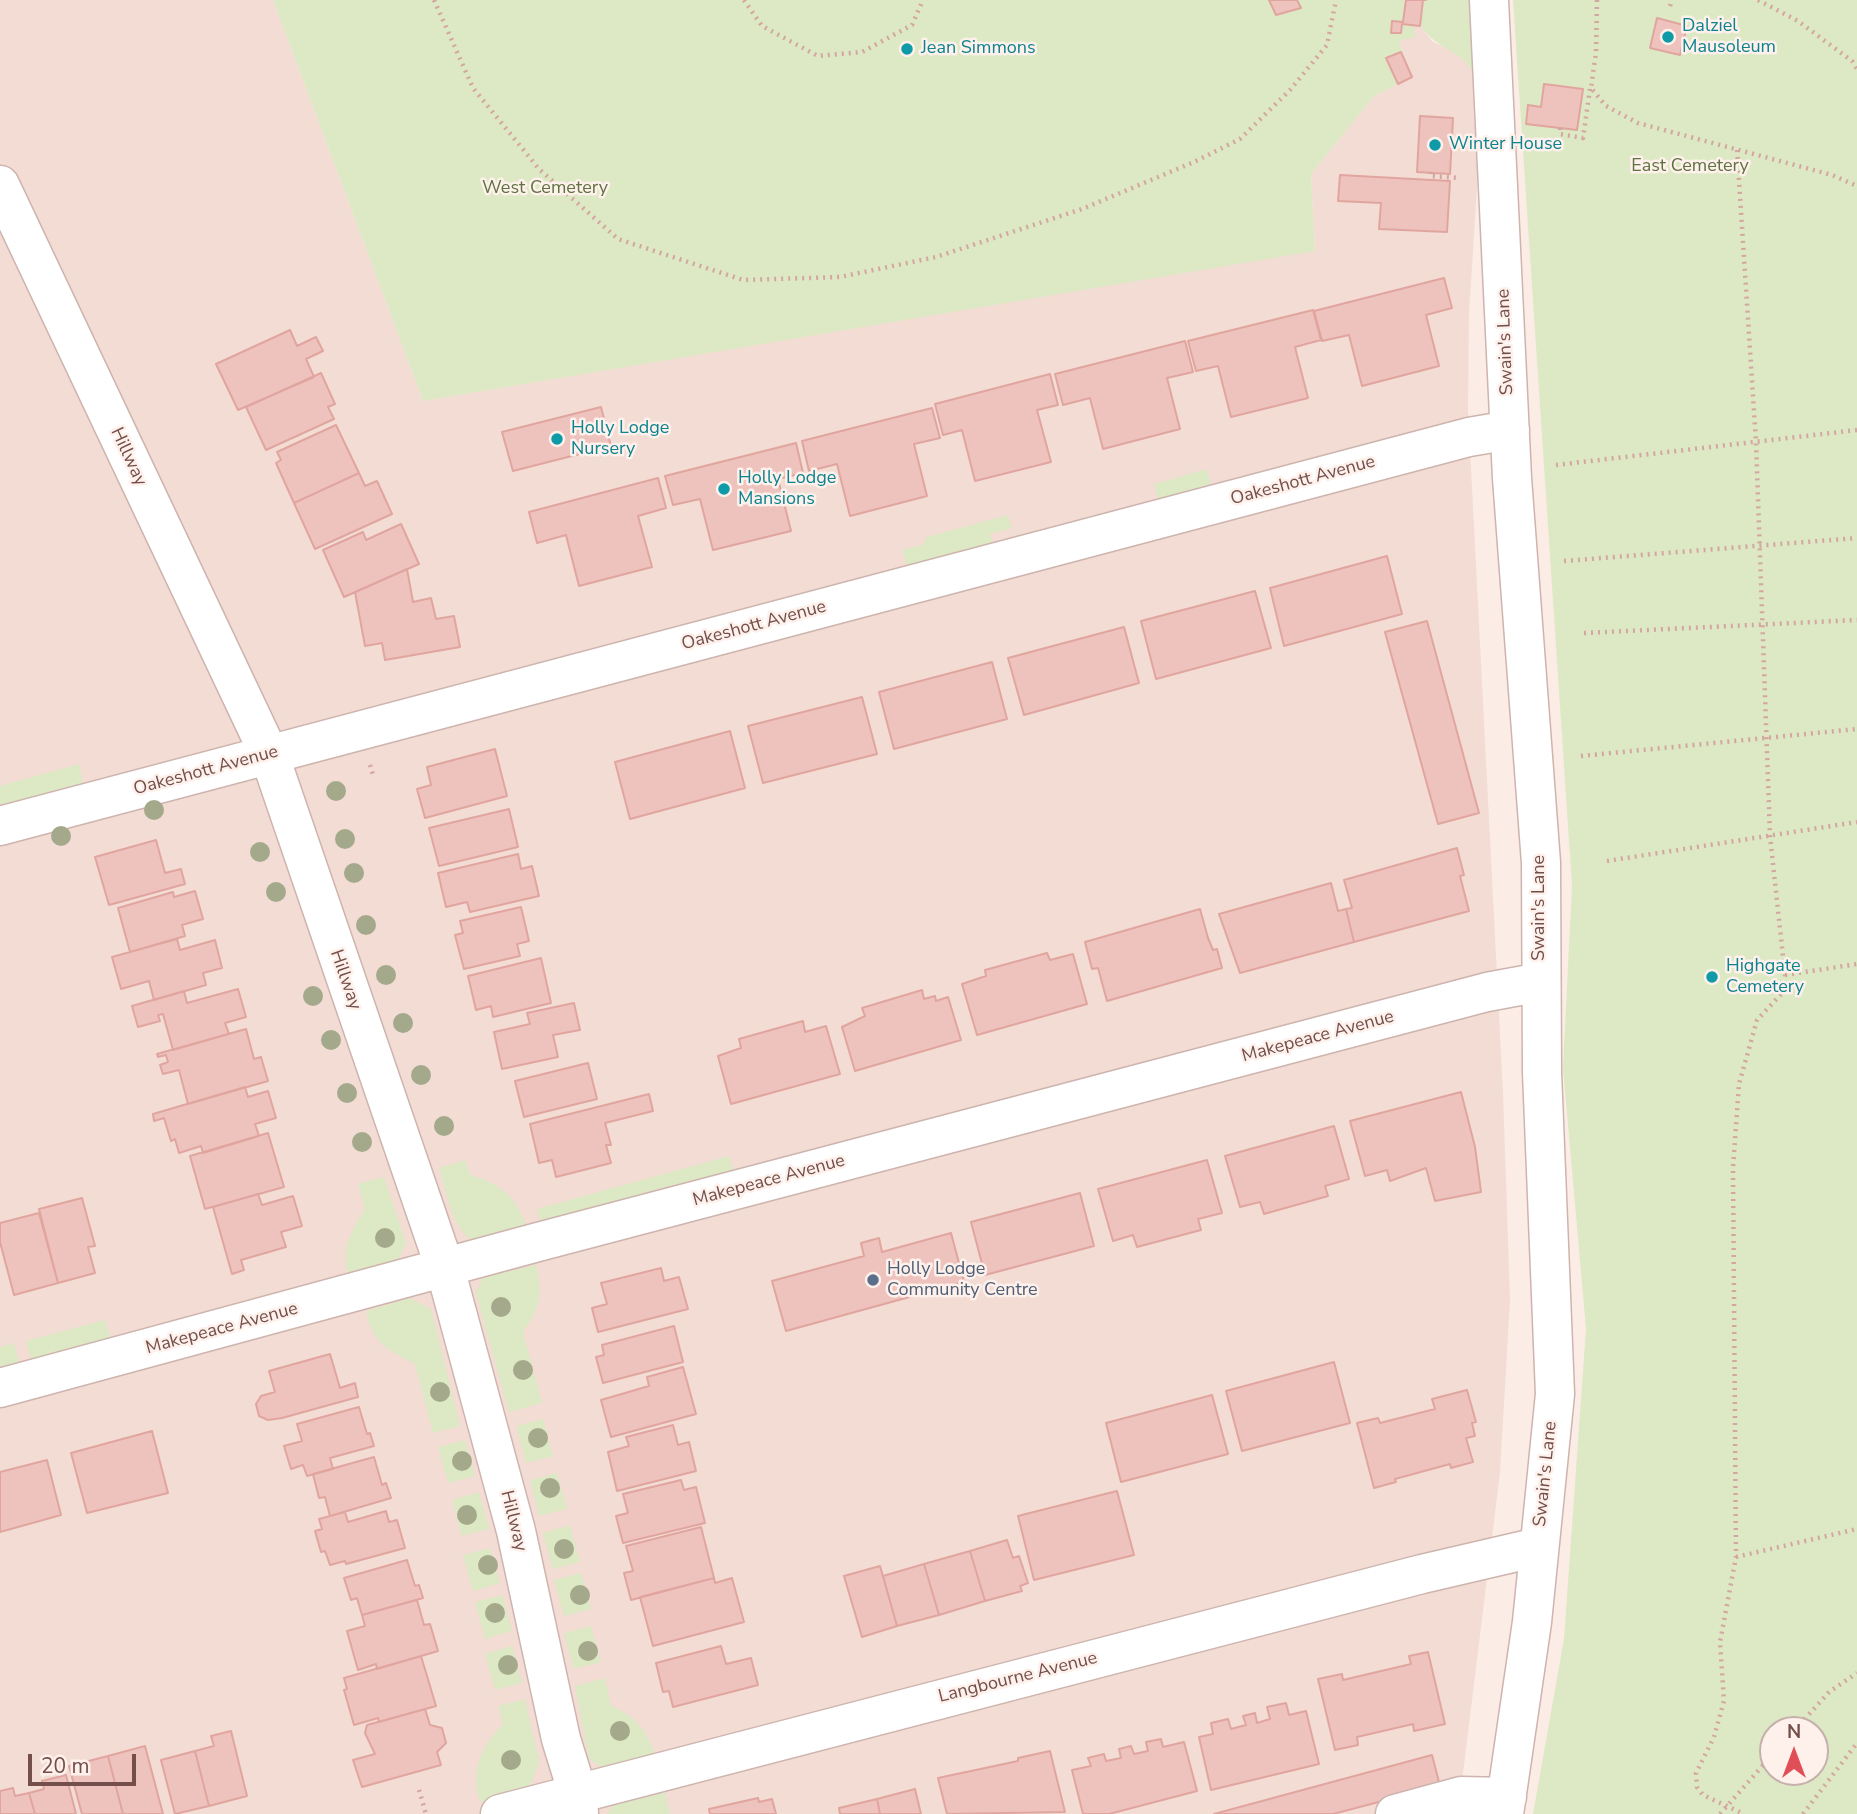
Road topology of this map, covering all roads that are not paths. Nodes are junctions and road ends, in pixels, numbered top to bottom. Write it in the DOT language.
graph roads {
  1 [pos="1489,0"];
  2 [pos="0,185"];
  3 [pos="1510,430"];
  4 [pos="269,754"];
  5 [pos="0,826"];
  6 [pos="1541,982"];
  7 [pos="444,1268"];
  8 [pos="0,1388"];
  9 [pos="1538,1547"];
  10 [pos="579,1804"];
  11 [pos="1505,1806"];
  12 [pos="500,1814"];
  13 [pos="1395,1814"];
  1 -- 3 [label="street, Swain's Lane"];
  2 -- 4 [label="street, Hillway"];
  3 -- 4 [label="street, Oakeshott Avenue"];
  3 -- 6 [label="street, Swain's Lane"];
  4 -- 5 [label="street, Oakeshott Avenue"];
  4 -- 7 [label="street, Hillway"];
  6 -- 7 [label="street, Makepeace Avenue"];
  6 -- 9 [label="street, Swain's Lane"];
  7 -- 8 [label="street, Makepeace Avenue"];
  7 -- 10 [label="street, Hillway"];
  9 -- 10 [label="street, Langbourne Avenue"];
  9 -- 11 [label="street, Swain's Lane"];
  10 -- 12 [label="street, Langbourne Avenue"];
  11 -- 13 [label="street"];
}
